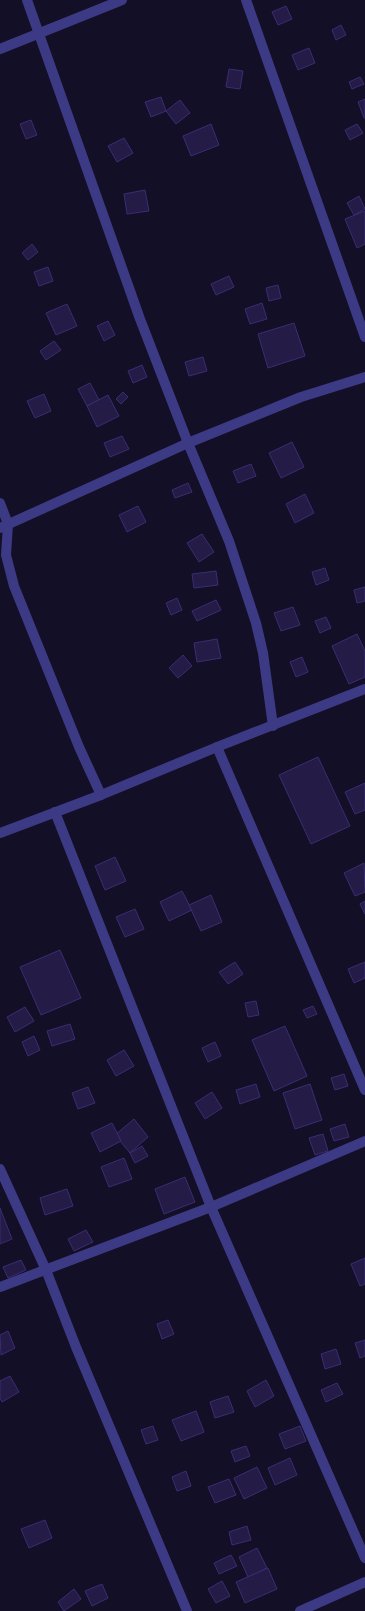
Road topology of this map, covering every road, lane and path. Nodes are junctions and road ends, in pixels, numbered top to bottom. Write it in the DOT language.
graph roads {
  1 [pos="27,0"];
  2 [pos="122,0"];
  3 [pos="246,0"];
  4 [pos="39,33"];
  5 [pos="0,49"];
  6 [pos="365,337"];
  7 [pos="365,377"];
  8 [pos="188,443"];
  9 [pos="0,503"];
  10 [pos="4,526"];
  11 [pos="365,689"];
  12 [pos="273,726"];
  13 [pos="217,747"];
  14 [pos="101,795"];
  15 [pos="55,812"];
  16 [pos="0,833"];
  17 [pos="365,1090"];
  18 [pos="365,1140"];
  19 [pos="0,1169"];
  20 [pos="211,1207"];
  21 [pos="46,1270"];
  22 [pos="0,1286"];
  23 [pos="365,1558"];
  24 [pos="365,1582"];
  25 [pos="187,1611"];
  26 [pos="300,1611"];
  1 -- 4 [label="street"];
  2 -- 4 [label="street"];
  3 -- 6 [label="street"];
  4 -- 5 [label="street"];
  4 -- 8 [label="street"];
  7 -- 8 [label="street"];
  8 -- 10 [label="street"];
  8 -- 12 [label="street"];
  9 -- 10 [label="street"];
  10 -- 14 [label="street"];
  11 -- 12 [label="street"];
  12 -- 13 [label="street"];
  13 -- 14 [label="street"];
  13 -- 17 [label="street"];
  14 -- 15 [label="street"];
  15 -- 16 [label="street"];
  15 -- 20 [label="street"];
  18 -- 20 [label="street"];
  19 -- 21 [label="street"];
  20 -- 21 [label="street"];
  20 -- 23 [label="street"];
  21 -- 22 [label="street"];
  21 -- 25 [label="street"];
  24 -- 26 [label="street"];
}
